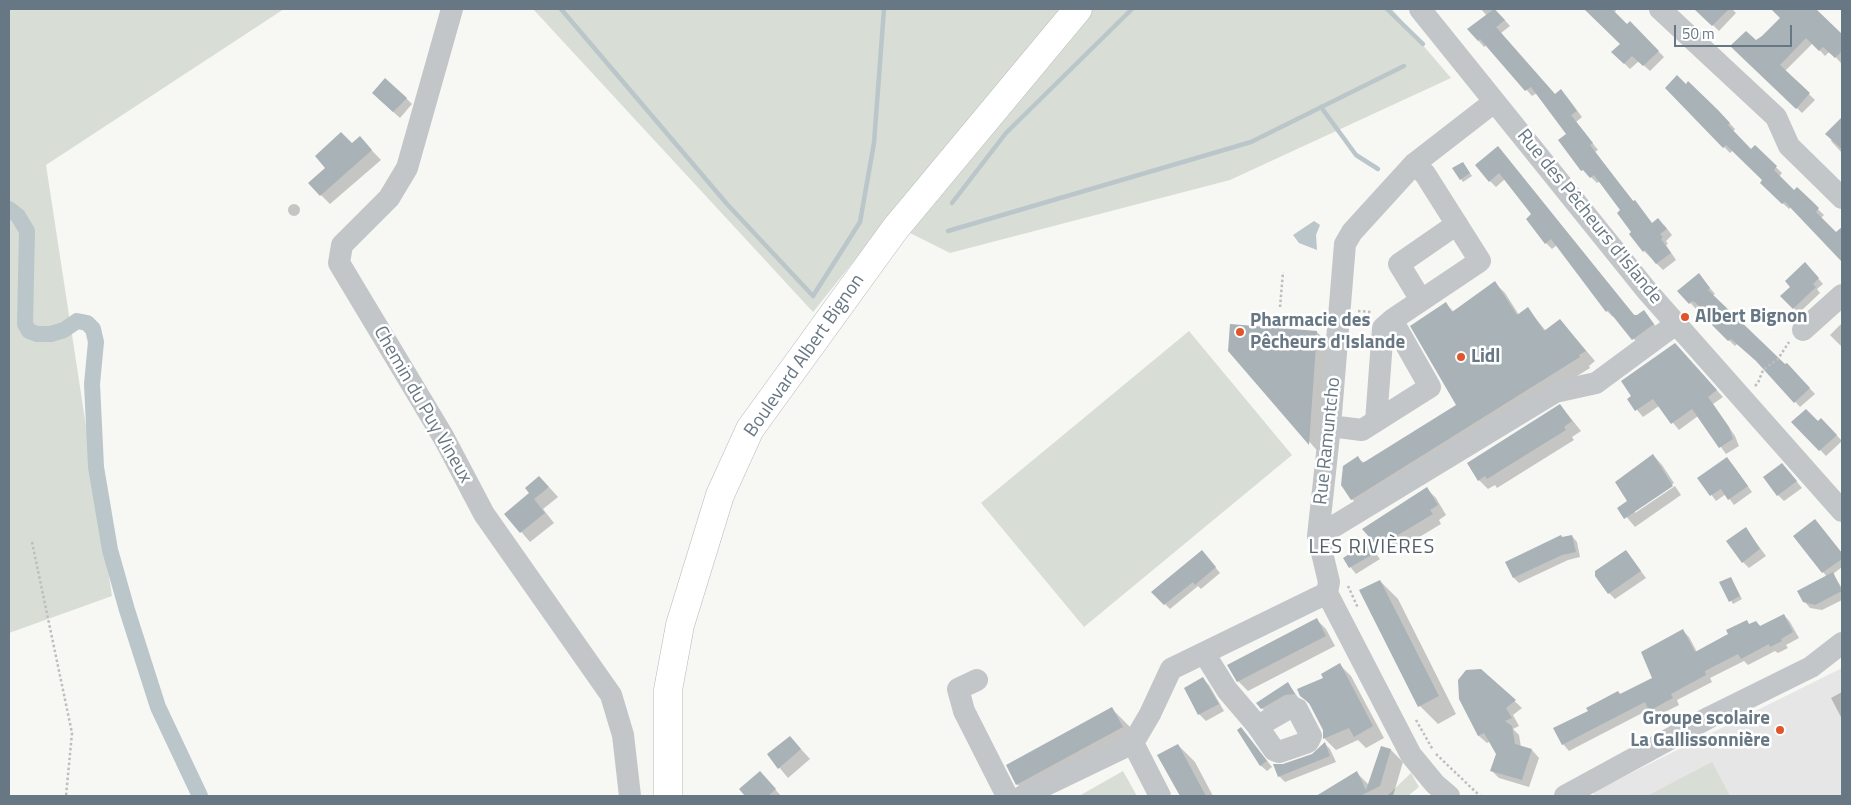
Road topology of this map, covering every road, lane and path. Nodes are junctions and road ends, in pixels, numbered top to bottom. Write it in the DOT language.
graph roads {
  1 [pos="452,9"];
  2 [pos="1078,9"];
  3 [pos="1420,9"];
  4 [pos="1660,9"];
  5 [pos="1494,102"];
  6 [pos="1414,164"];
  7 [pos="1842,198"];
  8 [pos="1457,224"];
  9 [pos="1283,272"];
  10 [pos="1842,295"];
  11 [pos="1421,300"];
  12 [pos="1280,307"];
  13 [pos="1392,320"];
  14 [pos="1676,324"];
  15 [pos="1804,330"];
  16 [pos="1740,396"];
  17 [pos="1376,421"];
  18 [pos="1330,426"];
  19 [pos="1842,511"];
  20 [pos="1318,536"];
  21 [pos="32,542"];
  22 [pos="1327,593"];
  23 [pos="1842,643"];
  24 [pos="1204,653"];
  25 [pos="977,680"];
  26 [pos="1258,726"];
  27 [pos="1133,742"];
  28 [pos="1435,792"];
  29 [pos="66,796"];
  30 [pos="630,796"];
  31 [pos="668,796"];
  32 [pos="1007,796"];
  33 [pos="1023,796"];
  34 [pos="1160,796"];
  35 [pos="1565,796"];
  1 -- 30 [label="street, Chemin du Puy Vineux"];
  2 -- 31 [label="main road, Boulevard Albert Bignon"];
  3 -- 5 [label="street, Rue des Pêcheurs d'Islande"];
  4 -- 7 [label="street"];
  5 -- 6 [label="street, Rue Ramuntcho"];
  5 -- 14 [label="street, Rue des Pêcheurs d'Islande"];
  6 -- 8 [label="street"];
  6 -- 18 [label="street, Rue Ramuntcho"];
  8 -- 11 [label="street"];
  8 -- 11 [label="street"];
  9 -- 12 [label="path"];
  10 -- 15 [label="street"];
  11 -- 13 [label="street"];
  13 -- 17 [label="street"];
  13 -- 17 [label="street"];
  14 -- 16 [label="street, Rue des Pêcheurs d'Islande"];
  14 -- 20 [label="street"];
  15 -- 16 [label="path"];
  16 -- 19 [label="street, Rue des Pêcheurs d'Islande"];
  17 -- 18 [label="street"];
  18 -- 20 [label="street, Rue Ramuntcho"];
  20 -- 22 [label="street, Rue Ramuntcho"];
  21 -- 29 [label="path"];
  22 -- 24 [label="street"];
  22 -- 28 [label="street, Rue Ramuntcho"];
  23 -- 35 [label="street"];
  24 -- 26 [label="street"];
  24 -- 27 [label="street"];
  25 -- 32 [label="street"];
  27 -- 33 [label="street"];
  27 -- 34 [label="street"];
}
